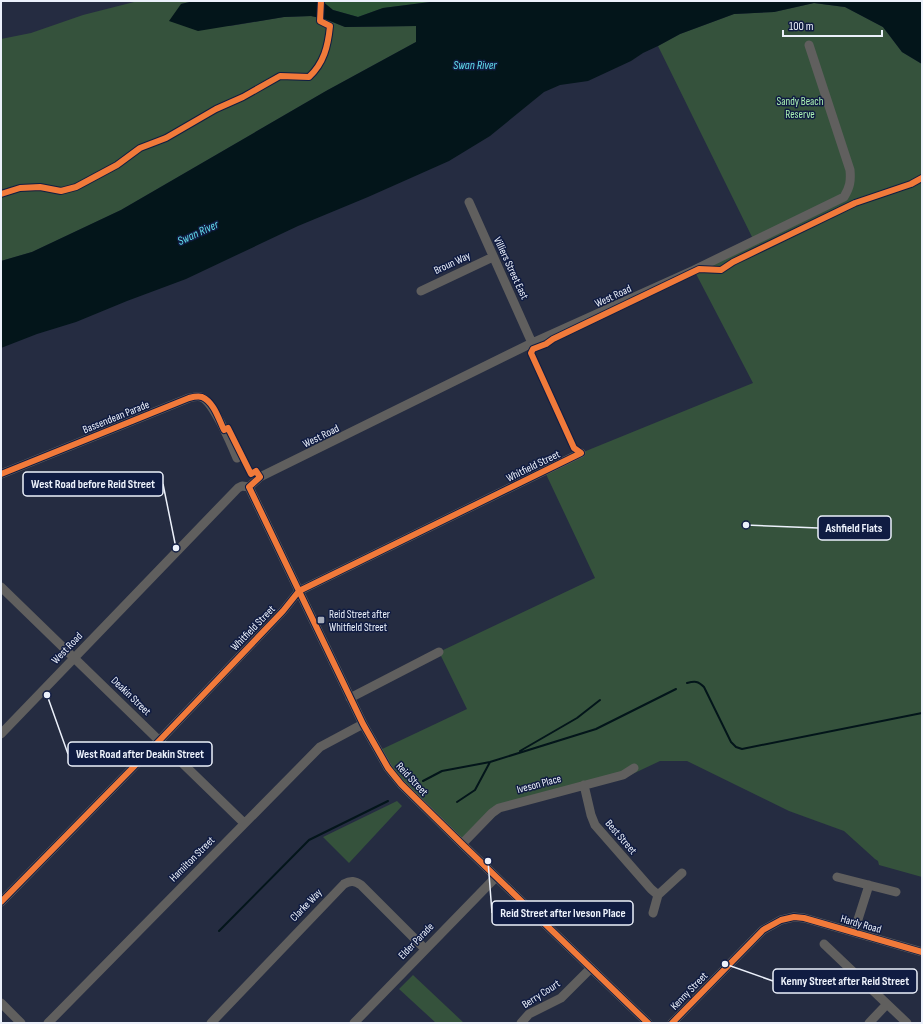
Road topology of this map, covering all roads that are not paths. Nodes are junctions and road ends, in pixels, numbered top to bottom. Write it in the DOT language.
graph roads {
  1 [pos="809,45"];
  2 [pos="469,202"];
  3 [pos="493,257"];
  4 [pos="421,291"];
  5 [pos="532,343"];
  6 [pos="581,453"];
  7 [pos="237,458"];
  8 [pos="1,474"];
  9 [pos="249,487"];
  10 [pos="1,586"];
  11 [pos="299,591"];
  12 [pos="439,652"];
  13 [pos="74,658"];
  14 [pos="350,698"];
  15 [pos="363,724"];
  16 [pos="1,734"];
  17 [pos="159,741"];
  18 [pos="634,768"];
  19 [pos="584,785"];
  20 [pos="244,823"];
  21 [pos="462,844"];
  22 [pos="682,874"];
  23 [pos="496,877"];
  24 [pos="837,877"];
  25 [pos="869,885"];
  26 [pos="896,892"];
  27 [pos="658,895"];
  28 [pos="1,902"];
  29 [pos="653,913"];
  30 [pos="794,917"];
  31 [pos="854,932"];
  32 [pos="824,944"];
  33 [pos="426,949"];
  34 [pos="922,952"];
  35 [pos="591,968"];
  36 [pos="1,1004"];
  37 [pos="887,1004"];
  38 [pos="21,1023"];
  39 [pos="48,1023"];
  40 [pos="211,1023"];
  41 [pos="354,1023"];
  42 [pos="521,1023"];
  43 [pos="648,1023"];
  44 [pos="672,1023"];
  45 [pos="869,1023"];
  46 [pos="906,1023"];
  1 -- 5 [label="street, West Road"];
  2 -- 3 [label="street, Villiers Street East"];
  3 -- 4 [label="street, Broun Way"];
  3 -- 5 [label="street, Villiers Street East"];
  5 -- 9 [label="street, West Road"];
  6 -- 11 [label="street, Whitfield Street"];
  7 -- 8 [label="street, Bassendean Parade"];
  9 -- 11 [label="street, Reid Street"];
  9 -- 13 [label="street, West Road"];
  10 -- 13 [label="street, Deakin Street"];
  11 -- 14 [label="street, Reid Street"];
  11 -- 17 [label="street, Whitfield Street"];
  12 -- 14 [label="street"];
  13 -- 16 [label="street, West Road"];
  13 -- 17 [label="street, Deakin Street"];
  14 -- 15 [label="street, Reid Street"];
  15 -- 20 [label="street, Hamilton Street"];
  15 -- 21 [label="street, Reid Street"];
  17 -- 20 [label="street, Deakin Street"];
  17 -- 28 [label="street, Whitfield Street"];
  18 -- 19 [label="street, Iveson Place"];
  19 -- 21 [label="street, Iveson Place"];
  19 -- 27 [label="street, Best Street"];
  20 -- 39 [label="street, Hamilton Street"];
  21 -- 23 [label="street, Reid Street"];
  22 -- 27 [label="street"];
  23 -- 33 [label="street, Elder Parade"];
  23 -- 35 [label="street, Reid Street"];
  24 -- 25 [label="street"];
  25 -- 26 [label="street"];
  25 -- 31 [label="street"];
  27 -- 29 [label="street"];
  30 -- 31 [label="street, Hardy Road"];
  30 -- 44 [label="street, Kenny Street"];
  31 -- 34 [label="street, Hardy Road"];
  32 -- 37 [label="street"];
  33 -- 40 [label="street, Clarke Way"];
  33 -- 41 [label="street, Elder Parade"];
  35 -- 42 [label="street, Berry Court"];
  35 -- 43 [label="street, Reid Street"];
  36 -- 38 [label="street"];
  37 -- 45 [label="street"];
  37 -- 46 [label="street"];
}
